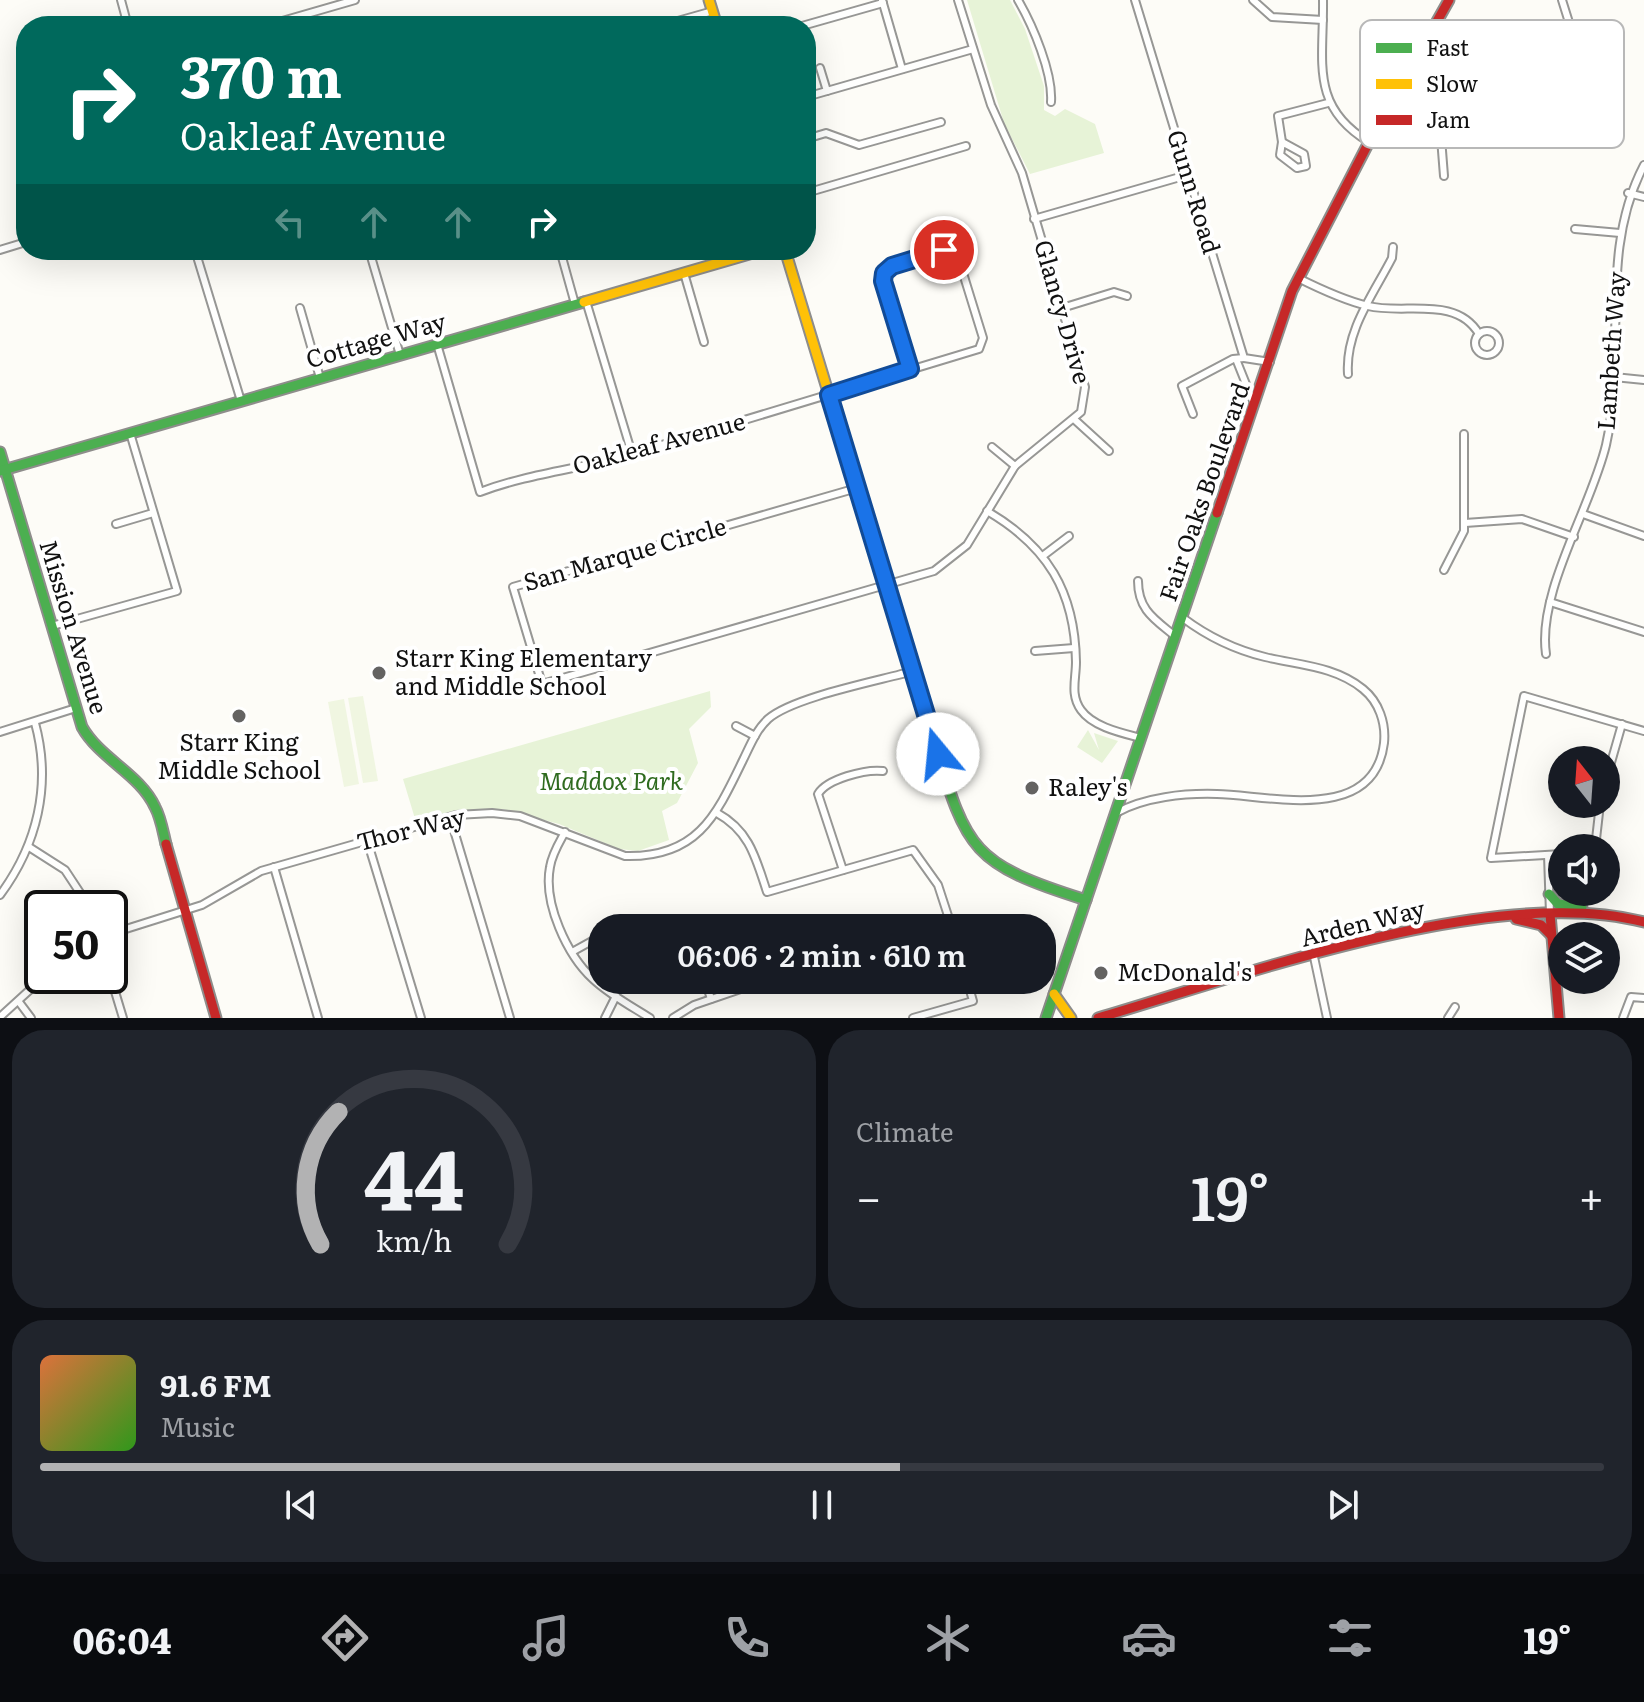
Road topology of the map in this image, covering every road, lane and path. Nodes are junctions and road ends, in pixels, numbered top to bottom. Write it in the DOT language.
graph roads {
  1 [pos="355,0"];
  2 [pos="709,0"];
  3 [pos="958,0"];
  4 [pos="1018,0"];
  5 [pos="1135,0"];
  6 [pos="1253,0"];
  7 [pos="1323,0"];
  8 [pos="1562,0"];
  9 [pos="882,1"];
  10 [pos="1447,1"];
  11 [pos="713,11"];
  12 [pos="300,16"];
  13 [pos="695,16"];
  14 [pos="714,16"];
  15 [pos="1323,20"];
  16 [pos="1438,20"];
  17 [pos="1568,20"];
  18 [pos="816,22"];
  19 [pos="973,49"];
  20 [pos="820,68"];
  21 [pos="902,69"];
  22 [pos="827,91"];
  23 [pos="816,94"];
  24 [pos="1051,102"];
  25 [pos="1328,103"];
  26 [pos="941,122"];
  27 [pos="816,136"];
  28 [pos="1360,136"];
  29 [pos="1282,142"];
  30 [pos="966,146"];
  31 [pos="1366,148"];
  32 [pos="1440,148"];
  33 [pos="1644,165"];
  34 [pos="1187,175"];
  35 [pos="1444,176"];
  36 [pos="816,190"];
  37 [pos="1628,193"];
  38 [pos="1644,197"];
  39 [pos="1034,219"];
  40 [pos="1575,229"];
  41 [pos="1620,233"];
  42 [pos="1393,247"];
  43 [pos="198,260"];
  44 [pos="372,260"];
  45 [pos="563,260"];
  46 [pos="729,260"];
  47 [pos="788,260"];
  48 [pos="684,273"];
  49 [pos="1297,278"];
  50 [pos="1127,296"];
  51 [pos="586,301"];
  52 [pos="575,304"];
  53 [pos="1367,306"];
  54 [pos="300,308"];
  55 [pos="1062,308"];
  56 [pos="1479,334"];
  57 [pos="704,342"];
  58 [pos="437,344"];
  59 [pos="400,355"];
  60 [pos="1240,358"];
  61 [pos="1270,362"];
  62 [pos="910,369"];
  63 [pos="1348,374"];
  64 [pos="1614,377"];
  65 [pos="320,378"];
  66 [pos="1644,380"];
  67 [pos="829,395"];
  68 [pos="241,401"];
  69 [pos="1255,407"];
  70 [pos="1193,414"];
  71 [pos="1075,420"];
  72 [pos="130,433"];
  73 [pos="1464,434"];
  74 [pos="992,447"];
  75 [pos="1109,451"];
  76 [pos="0,452"];
  77 [pos="632,454"];
  78 [pos="1015,466"];
  79 [pos="2,470"];
  80 [pos="857,488"];
  81 [pos="987,511"];
  82 [pos="153,513"];
  83 [pos="1583,514"];
  84 [pos="1465,523"];
  85 [pos="116,524"];
  86 [pos="1069,536"];
  87 [pos="1644,536"];
  88 [pos="1574,537"];
  89 [pos="1044,555"];
  90 [pos="1444,570"];
  91 [pos="1138,581"];
  92 [pos="887,586"];
  93 [pos="1550,602"];
  94 [pos="1183,618"];
  95 [pos="52,626"];
  96 [pos="1644,632"];
  97 [pos="1176,637"];
  98 [pos="1074,648"];
  99 [pos="1035,651"];
  100 [pos="1546,654"];
  101 [pos="913,671"];
  102 [pos="76,708"];
  103 [pos="35,723"];
  104 [pos="1622,724"];
  105 [pos="736,726"];
  106 [pos="1644,731"];
  107 [pos="0,732"];
  108 [pos="755,736"];
  109 [pos="1141,738"];
  110 [pos="1616,746"];
  111 [pos="883,771"];
  112 [pos="717,813"];
  113 [pos="1116,813"];
  114 [pos="450,817"];
  115 [pos="565,832"];
  116 [pos="367,840"];
  117 [pos="29,847"];
  118 [pos="1548,855"];
  119 [pos="274,867"];
  120 [pos="843,870"];
  121 [pos="78,890"];
  122 [pos="0,895"];
  123 [pos="1086,900"];
  124 [pos="1550,906"];
  125 [pos="1568,906"];
  126 [pos="184,912"];
  127 [pos="1597,912"];
  128 [pos="947,914"];
  129 [pos="1550,914"];
  130 [pos="1513,917"];
  131 [pos="1551,922"];
  132 [pos="1644,922"];
  133 [pos="128,929"];
  134 [pos="1548,933"];
  135 [pos="588,943"];
  136 [pos="572,952"];
  137 [pos="1314,957"];
  138 [pos="1056,988"];
  139 [pos="27,994"];
  140 [pos="116,994"];
  141 [pos="709,994"];
  142 [pos="726,994"];
  143 [pos="971,994"];
  144 [pos="1054,994"];
  145 [pos="1557,994"];
  146 [pos="616,996"];
  147 [pos="1644,998"];
  148 [pos="711,999"];
  149 [pos="19,1002"];
  150 [pos="1455,1007"];
  151 [pos="0,1017"];
  152 [pos="31,1018"];
  153 [pos="123,1018"];
  154 [pos="216,1018"];
  155 [pos="318,1018"];
  156 [pos="421,1018"];
  157 [pos="510,1018"];
  158 [pos="605,1018"];
  159 [pos="650,1018"];
  160 [pos="673,1018"];
  161 [pos="913,1018"];
  162 [pos="1046,1018"];
  163 [pos="1071,1018"];
  164 [pos="1098,1018"];
  165 [pos="1327,1018"];
  166 [pos="1448,1018"];
  167 [pos="1559,1018"];
  168 [pos="1623,1018"];
  1 -- 12 [label="street"];
  2 -- 11 [label="street"];
  3 -- 19 [label="street, Glancy Drive"];
  4 -- 24 [label="street"];
  5 -- 34 [label="street, Gunn Road"];
  6 -- 15 [label="street"];
  7 -- 15 [label="street"];
  8 -- 17 [label="street"];
  9 -- 18 [label="street"];
  9 -- 21 [label="street"];
  10 -- 16 [label="street, Fair Oaks Boulevard"];
  11 -- 13 [label="street"];
  11 -- 14 [label="street"];
  15 -- 25 [label="street"];
  19 -- 21 [label="street"];
  19 -- 39 [label="street, Glancy Drive"];
  20 -- 22 [label="street"];
  21 -- 22 [label="street"];
  22 -- 23 [label="street"];
  25 -- 28 [label="street"];
  25 -- 29 [label="street"];
  26 -- 27 [label="street"];
  29 -- 29 [label="street"];
  30 -- 36 [label="street"];
  31 -- 49 [label="street, Fair Oaks Boulevard"];
  32 -- 35 [label="street"];
  33 -- 37 [label="street, Lambeth Way"];
  34 -- 39 [label="street"];
  34 -- 60 [label="street, Gunn Road"];
  37 -- 38 [label="street"];
  37 -- 41 [label="street, Lambeth Way"];
  39 -- 55 [label="street, Glancy Drive"];
  40 -- 41 [label="street"];
  41 -- 64 [label="street, Lambeth Way"];
  42 -- 53 [label="street"];
  43 -- 68 [label="street"];
  44 -- 59 [label="street"];
  45 -- 52 [label="street"];
  46 -- 48 [label="street, Cottage Way"];
  47 -- 67 [label="street"];
  48 -- 51 [label="street, Cottage Way"];
  48 -- 57 [label="street"];
  49 -- 53 [label="street"];
  49 -- 61 [label="street, Fair Oaks Boulevard"];
  50 -- 55 [label="street"];
  51 -- 52 [label="street, Cottage Way"];
  51 -- 77 [label="street"];
  52 -- 58 [label="street, Cottage Way"];
  53 -- 56 [label="street"];
  53 -- 63 [label="street"];
  54 -- 65 [label="street"];
  55 -- 71 [label="street, Glancy Drive"];
  56 -- 56 [label="street"];
  58 -- 59 [label="street, Cottage Way"];
  58 -- 77 [label="street, Oakleaf Avenue"];
  59 -- 65 [label="street, Cottage Way"];
  60 -- 61 [label="street"];
  60 -- 69 [label="street, Gunn Road"];
  60 -- 70 [label="street"];
  61 -- 69 [label="street, Fair Oaks Boulevard"];
  62 -- 62 [label="street, Oakleaf Avenue"];
  62 -- 67 [label="street, Oakleaf Avenue"];
  64 -- 66 [label="street"];
  64 -- 83 [label="street, Lambeth Way"];
  65 -- 68 [label="street, Cottage Way"];
  67 -- 77 [label="street, Oakleaf Avenue"];
  67 -- 80 [label="street"];
  68 -- 72 [label="street, Cottage Way"];
  69 -- 94 [label="street, Fair Oaks Boulevard"];
  71 -- 75 [label="street"];
  71 -- 78 [label="street, Glancy Drive"];
  72 -- 79 [label="street, Cottage Way"];
  72 -- 82 [label="street"];
  73 -- 84 [label="street"];
  74 -- 78 [label="street"];
  76 -- 79 [label="street, Mission Avenue"];
  78 -- 81 [label="street, Glancy Drive"];
  79 -- 95 [label="street, Mission Avenue"];
  80 -- 92 [label="street"];
  80 -- 92 [label="street, San Marque Circle"];
  81 -- 89 [label="street"];
  81 -- 92 [label="street, Glancy Drive"];
  82 -- 85 [label="street"];
  82 -- 95 [label="street"];
  83 -- 87 [label="street"];
  83 -- 88 [label="street, Lambeth Way"];
  84 -- 88 [label="street"];
  84 -- 90 [label="street"];
  86 -- 89 [label="street"];
  88 -- 93 [label="street, Lambeth Way"];
  89 -- 98 [label="street"];
  91 -- 97 [label="street"];
  92 -- 101 [label="street"];
  93 -- 96 [label="street"];
  93 -- 100 [label="street, Lambeth Way"];
  94 -- 97 [label="street, Fair Oaks Boulevard"];
  94 -- 113 [label="street"];
  95 -- 102 [label="street, Mission Avenue"];
  97 -- 109 [label="street, Fair Oaks Boulevard"];
  98 -- 99 [label="street"];
  98 -- 109 [label="street"];
  101 -- 108 [label="street, Thor Way"];
  101 -- 123 [label="street"];
  102 -- 103 [label="street"];
  102 -- 126 [label="street, Mission Avenue"];
  103 -- 107 [label="street"];
  103 -- 117 [label="street"];
  104 -- 106 [label="street"];
  104 -- 110 [label="street"];
  104 -- 118 [label="street"];
  105 -- 108 [label="street"];
  108 -- 112 [label="street, Thor Way"];
  109 -- 113 [label="street, Fair Oaks Boulevard"];
  111 -- 120 [label="street"];
  112 -- 115 [label="street, Thor Way"];
  112 -- 120 [label="street"];
  113 -- 123 [label="street, Fair Oaks Boulevard"];
  114 -- 115 [label="street, Thor Way"];
  114 -- 116 [label="street, Thor Way"];
  114 -- 157 [label="street"];
  115 -- 136 [label="street"];
  116 -- 119 [label="street, Thor Way"];
  116 -- 156 [label="street"];
  117 -- 121 [label="street"];
  117 -- 122 [label="street"];
  119 -- 126 [label="street, Thor Way"];
  119 -- 155 [label="street"];
  120 -- 128 [label="street"];
  123 -- 138 [label="street, Fair Oaks Boulevard"];
  124 -- 129 [label="street"];
  125 -- 127 [label="street"];
  126 -- 133 [label="street, Thor Way"];
  126 -- 154 [label="street, Mission Avenue"];
  127 -- 129 [label="street, Arden Way"];
  127 -- 132 [label="street, Arden Way"];
  129 -- 130 [label="street, Arden Way"];
  129 -- 131 [label="street"];
  130 -- 134 [label="street"];
  130 -- 137 [label="street, Arden Way"];
  135 -- 136 [label="street"];
  136 -- 146 [label="street"];
  137 -- 164 [label="street, Arden Way"];
  137 -- 165 [label="street"];
  139 -- 149 [label="street"];
  140 -- 153 [label="street"];
  141 -- 148 [label="street"];
  142 -- 148 [label="street"];
  143 -- 161 [label="street"];
  144 -- 162 [label="street, Fair Oaks Boulevard"];
  144 -- 163 [label="street"];
  145 -- 167 [label="street"];
  146 -- 158 [label="street"];
  146 -- 159 [label="street"];
  147 -- 168 [label="street"];
  148 -- 160 [label="street"];
  149 -- 151 [label="street"];
  149 -- 152 [label="street"];
  150 -- 166 [label="street"];
}
